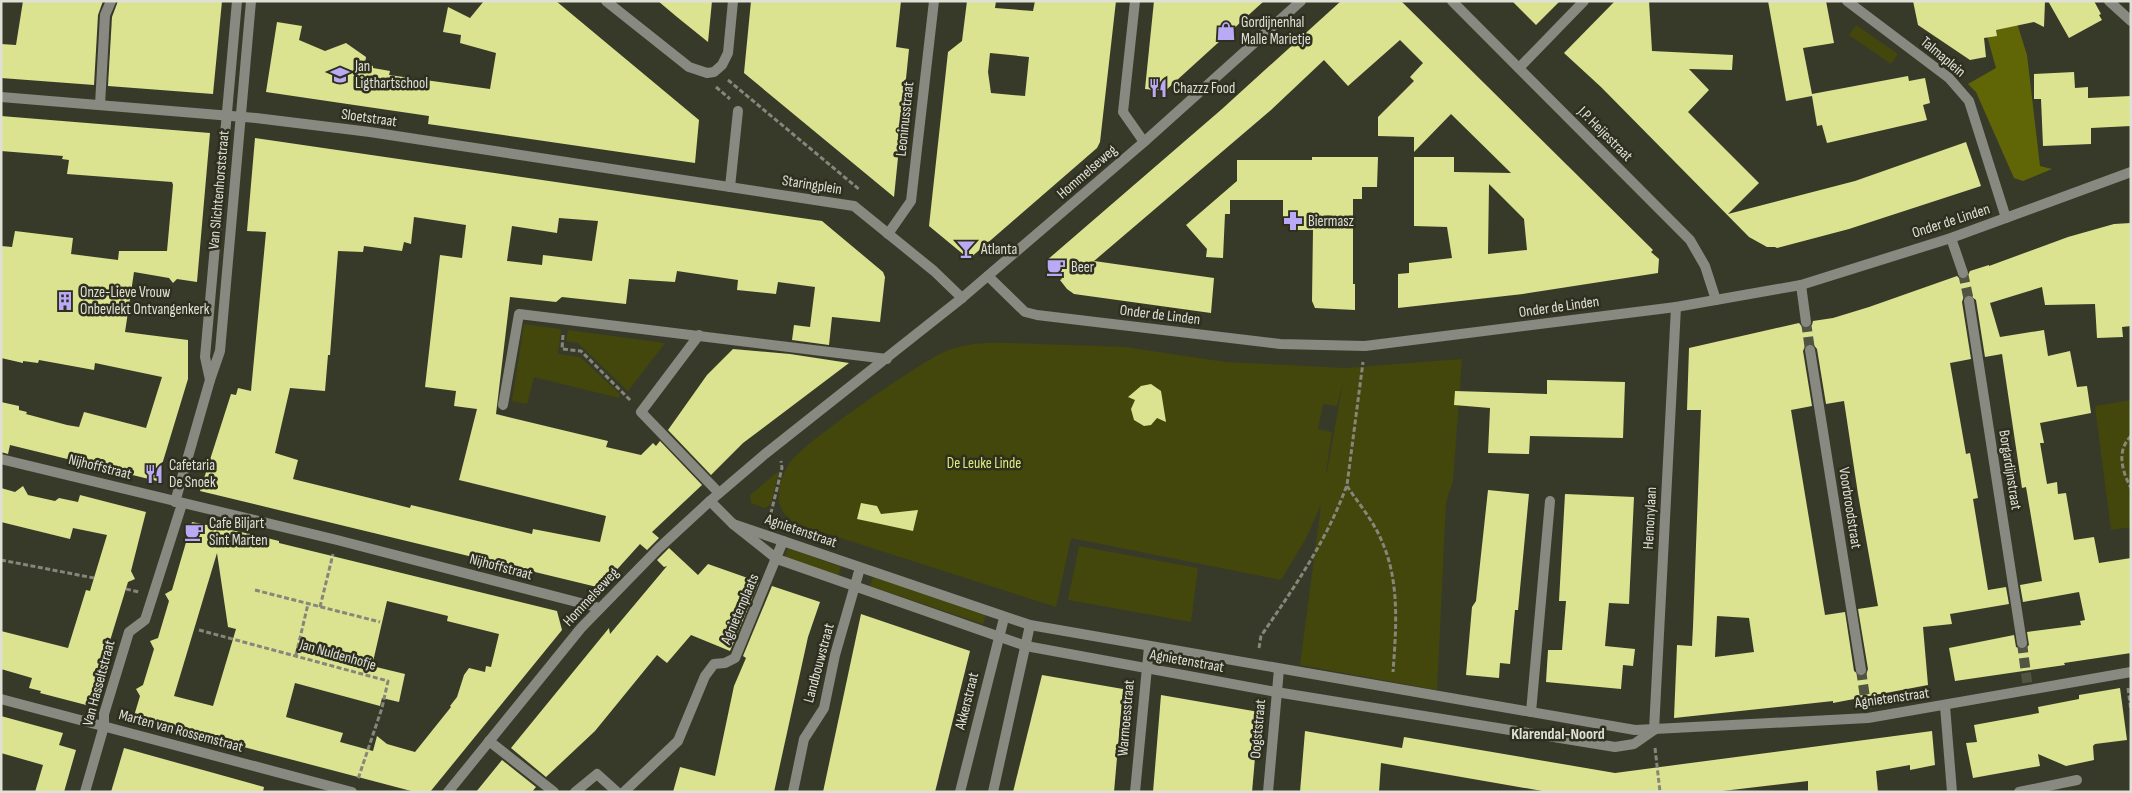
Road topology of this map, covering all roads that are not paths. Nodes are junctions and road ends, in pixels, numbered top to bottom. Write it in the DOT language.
graph roads {
  1 [pos="112,1"];
  2 [pos="237,1"];
  3 [pos="251,1"];
  4 [pos="606,1"];
  5 [pos="734,1"];
  6 [pos="934,1"];
  7 [pos="1135,1"];
  8 [pos="1301,1"];
  9 [pos="1452,1"];
  10 [pos="1584,1"];
  11 [pos="1847,1"];
  12 [pos="2109,1"];
  13 [pos="2131,21"];
  14 [pos="1519,68"];
  15 [pos="1,97"];
  16 [pos="100,105"];
  17 [pos="738,111"];
  18 [pos="225,116"];
  19 [pos="240,116"];
  20 [pos="1144,142"];
  21 [pos="2131,172"];
  22 [pos="730,187"];
  23 [pos="2006,218"];
  24 [pos="888,234"];
  25 [pos="1951,238"];
  26 [pos="1964,274"];
  27 [pos="988,276"];
  28 [pos="1800,285"];
  29 [pos="962,298"];
  30 [pos="1716,300"];
  31 [pos="1969,301"];
  32 [pos="1676,307"];
  33 [pos="1806,322"];
  34 [pos="699,336"];
  35 [pos="1810,350"];
  36 [pos="887,359"];
  37 [pos="210,380"];
  38 [pos="504,405"];
  39 [pos="1,459"];
  40 [pos="719,493"];
  41 [pos="710,501"];
  42 [pos="1550,501"];
  43 [pos="179,503"];
  44 [pos="733,524"];
  45 [pos="783,541"];
  46 [pos="777,559"];
  47 [pos="860,568"];
  48 [pos="855,587"];
  49 [pos="600,608"];
  50 [pos="1004,618"];
  51 [pos="1030,625"];
  52 [pos="999,636"];
  53 [pos="2022,644"];
  54 [pos="1026,646"];
  55 [pos="1149,647"];
  56 [pos="1145,669"];
  57 [pos="1279,669"];
  58 [pos="1861,670"];
  59 [pos="2128,672"];
  60 [pos="1276,692"];
  61 [pos="1,699"];
  62 [pos="1945,706"];
  63 [pos="1531,712"];
  64 [pos="104,726"];
  65 [pos="1654,730"];
  66 [pos="489,741"];
  67 [pos="2077,780"];
  68 [pos="354,787"];
  69 [pos="85,792"];
  70 [pos="448,792"];
  71 [pos="554,792"];
  72 [pos="574,792"];
  73 [pos="618,792"];
  74 [pos="624,792"];
  75 [pos="793,792"];
  76 [pos="960,792"];
  77 [pos="993,792"];
  78 [pos="1136,792"];
  79 [pos="1268,792"];
  80 [pos="1952,792"];
  81 [pos="2019,792"];
  1 -- 16 [label="street"];
  2 -- 18 [label="street, Van Slichtenhorststraat"];
  3 -- 19 [label="street, Van Slichtenhorststraat"];
  4 -- 5 [label="street"];
  6 -- 24 [label="street, Leoninusstraat"];
  7 -- 20 [label="street"];
  8 -- 20 [label="street, Hommelseweg"];
  9 -- 14 [label="street, J.P. Heijestraat"];
  10 -- 14 [label="street"];
  11 -- 23 [label="street, Talmaplein"];
  12 -- 13 [label="street"];
  14 -- 30 [label="street, J.P. Heijestraat"];
  15 -- 16 [label="street, Sloetstraat"];
  16 -- 18 [label="street, Sloetstraat"];
  17 -- 22 [label="street"];
  18 -- 19 [label="street, Sloetstraat"];
  18 -- 37 [label="street, Van Slichtenhorststraat"];
  19 -- 22 [label="street, Sloetstraat"];
  19 -- 37 [label="street, Van Slichtenhorststraat"];
  20 -- 27 [label="street, Hommelseweg"];
  21 -- 23 [label="street, Onder de Linden"];
  22 -- 24 [label="street, Staringplein"];
  23 -- 25 [label="street, Onder de Linden"];
  24 -- 29 [label="street, Staringplein"];
  25 -- 26 [label="street"];
  25 -- 28 [label="street, Onder de Linden"];
  27 -- 29 [label="street, Hommelseweg"];
  27 -- 32 [label="street, Onder de Linden"];
  28 -- 30 [label="street, Onder de Linden"];
  28 -- 33 [label="street"];
  29 -- 36 [label="street, Hommelseweg"];
  30 -- 32 [label="street, Onder de Linden"];
  31 -- 53 [label="street, Borgardijnstraat"];
  32 -- 65 [label="street, Hemonylaan"];
  34 -- 36 [label="street"];
  34 -- 38 [label="street"];
  34 -- 40 [label="street"];
  35 -- 58 [label="street, Voorbroodstraat"];
  36 -- 40 [label="street, Hommelseweg"];
  37 -- 43 [label="street, Van Slichtenhorststraat"];
  39 -- 43 [label="street, Nijhoffstraat"];
  40 -- 41 [label="street, Hommelseweg"];
  41 -- 44 [label="street, Agnietenstraat"];
  41 -- 49 [label="street, Hommelseweg"];
  42 -- 63 [label="street"];
  43 -- 49 [label="street, Nijhoffstraat"];
  43 -- 64 [label="street, Van Hasseltstraat"];
  44 -- 45 [label="street, Agnietenstraat"];
  44 -- 46 [label="street, Agnietenstraat"];
  45 -- 46 [label="street, Agnietenplaats"];
  45 -- 47 [label="street, Agnietenstraat"];
  46 -- 48 [label="street, Agnietenstraat"];
  46 -- 74 [label="street, Agnietenplaats"];
  47 -- 48 [label="street, Landbouwstraat"];
  47 -- 50 [label="street, Agnietenstraat"];
  48 -- 52 [label="street, Agnietenstraat"];
  48 -- 75 [label="street, Landbouwstraat"];
  49 -- 66 [label="street, Hommelseweg"];
  50 -- 51 [label="street, Agnietenstraat"];
  50 -- 52 [label="street, Akkerstraat"];
  51 -- 54 [label="street"];
  51 -- 55 [label="street, Agnietenstraat"];
  52 -- 54 [label="street, Agnietenstraat"];
  52 -- 76 [label="street, Akkerstraat"];
  54 -- 56 [label="street, Agnietenstraat"];
  54 -- 77 [label="street"];
  55 -- 56 [label="street, Warmoesstraat"];
  55 -- 57 [label="street, Agnietenstraat"];
  56 -- 60 [label="street, Agnietenstraat"];
  56 -- 78 [label="street, Warmoesstraat"];
  57 -- 60 [label="street, Oogststraat"];
  57 -- 63 [label="street, Agnietenstraat"];
  59 -- 62 [label="street, Agnietenstraat"];
  60 -- 65 [label="street, Agnietenstraat"];
  60 -- 79 [label="street, Oogststraat"];
  61 -- 64 [label="street, Marten van Rossemstraat"];
  62 -- 65 [label="street, Agnietenstraat"];
  62 -- 80 [label="street"];
  63 -- 65 [label="street, Agnietenstraat"];
  64 -- 68 [label="street, Marten van Rossemstraat"];
  64 -- 69 [label="street, Van Hasseltstraat"];
  66 -- 70 [label="street, Hommelseweg"];
  66 -- 71 [label="street"];
  67 -- 81 [label="street"];
  72 -- 73 [label="street"];
}
